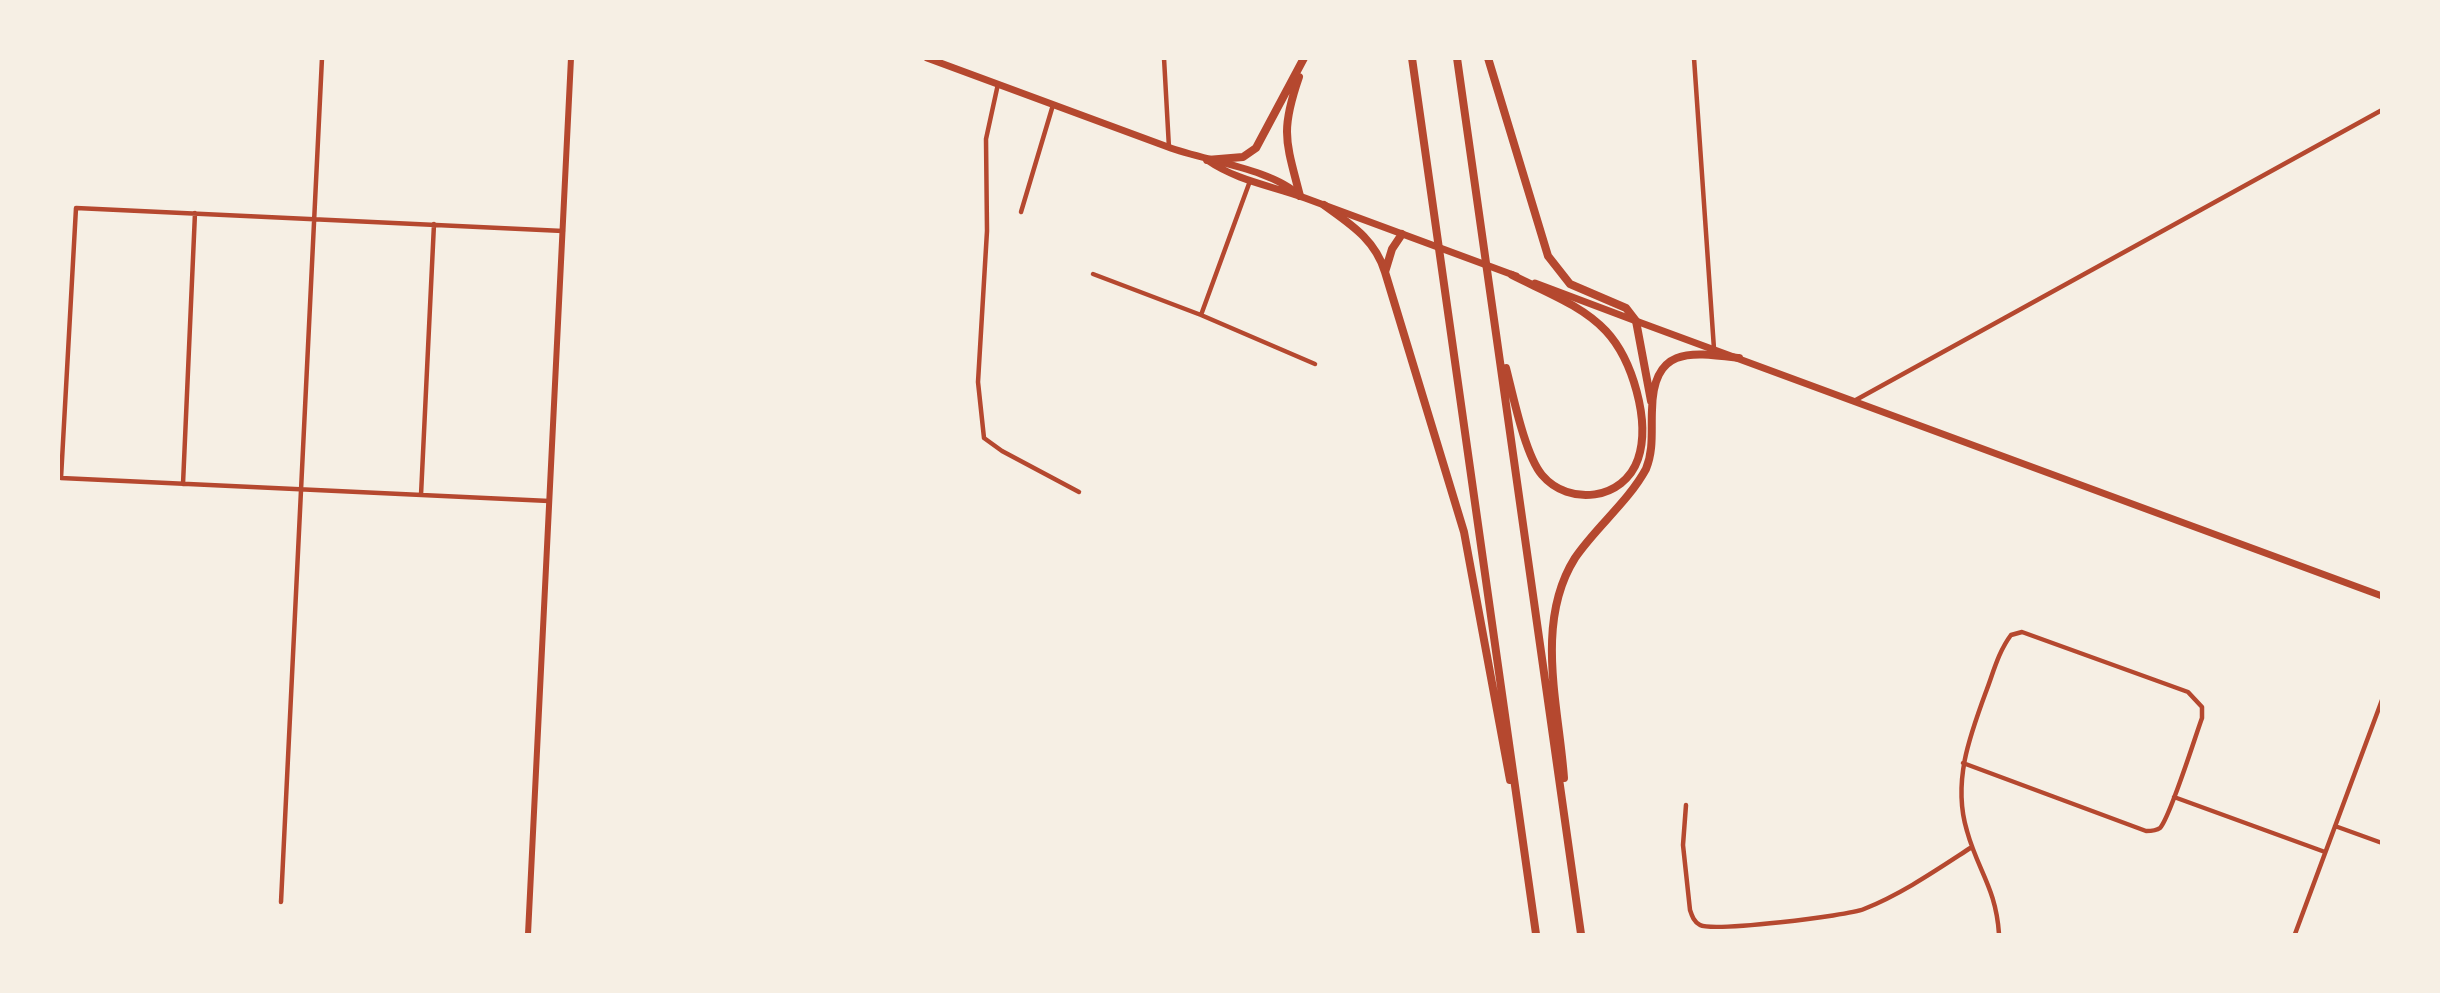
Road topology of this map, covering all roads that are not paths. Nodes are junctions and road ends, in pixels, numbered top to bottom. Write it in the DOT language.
graph roads {
  1 [pos="322,58"];
  2 [pos="571,58"];
  3 [pos="927,58"];
  4 [pos="1164,58"];
  5 [pos="1305,58"];
  6 [pos="1412,58"];
  7 [pos="1457,58"];
  8 [pos="1488,58"];
  9 [pos="1694,58"];
  10 [pos="998,84"];
  11 [pos="1053,105"];
  12 [pos="2382,110"];
  13 [pos="1169,148"];
  14 [pos="1207,160"];
  15 [pos="1250,181"];
  16 [pos="1300,196"];
  17 [pos="1324,205"];
  18 [pos="1021,212"];
  19 [pos="195,213"];
  20 [pos="314,218"];
  21 [pos="434,224"];
  22 [pos="563,231"];
  23 [pos="1402,234"];
  24 [pos="1385,272"];
  25 [pos="1093,274"];
  26 [pos="1512,274"];
  27 [pos="1202,315"];
  28 [pos="1636,321"];
  29 [pos="1497,336"];
  30 [pos="1714,350"];
  31 [pos="1739,358"];
  32 [pos="1316,364"];
  33 [pos="1854,401"];
  34 [pos="1652,408"];
  35 [pos="60,478"];
  36 [pos="183,484"];
  37 [pos="301,489"];
  38 [pos="1079,492"];
  39 [pos="421,495"];
  40 [pos="549,501"];
  41 [pos="2382,596"];
  42 [pos="2382,700"];
  43 [pos="1964,763"];
  44 [pos="2174,796"];
  45 [pos="1686,805"];
  46 [pos="2335,826"];
  47 [pos="2382,843"];
  48 [pos="1972,847"];
  49 [pos="1569,848"];
  50 [pos="1524,849"];
  51 [pos="2325,852"];
  52 [pos="281,902"];
  53 [pos="528,934"];
  54 [pos="1536,934"];
  55 [pos="1581,934"];
  56 [pos="1999,934"];
  57 [pos="2295,934"];
  1 -- 20 [label="street"];
  2 -- 22 [label="main road"];
  3 -- 10 [label="main road"];
  4 -- 13 [label="street"];
  5 -- 14 [label="highway"];
  5 -- 16 [label="highway"];
  6 -- 50 [label="highway"];
  7 -- 29 [label="highway"];
  8 -- 28 [label="highway"];
  9 -- 30 [label="street"];
  10 -- 11 [label="main road"];
  10 -- 38 [label="street"];
  11 -- 13 [label="main road"];
  11 -- 18 [label="street"];
  12 -- 33 [label="street"];
  13 -- 14 [label="main road"];
  14 -- 15 [label="main road"];
  14 -- 16 [label="main road"];
  15 -- 16 [label="main road"];
  15 -- 27 [label="street"];
  16 -- 17 [label="main road"];
  17 -- 23 [label="main road"];
  17 -- 24 [label="highway"];
  19 -- 20 [label="street"];
  19 -- 35 [label="street"];
  19 -- 36 [label="street"];
  20 -- 21 [label="street"];
  20 -- 37 [label="street"];
  21 -- 22 [label="street"];
  21 -- 39 [label="street"];
  22 -- 40 [label="main road"];
  23 -- 24 [label="highway"];
  23 -- 26 [label="main road"];
  24 -- 50 [label="highway"];
  25 -- 27 [label="street"];
  26 -- 28 [label="main road"];
  26 -- 29 [label="highway"];
  27 -- 32 [label="street"];
  28 -- 30 [label="main road"];
  28 -- 34 [label="highway"];
  29 -- 49 [label="highway"];
  30 -- 31 [label="main road"];
  31 -- 33 [label="main road"];
  31 -- 34 [label="highway"];
  33 -- 41 [label="main road"];
  34 -- 49 [label="highway"];
  35 -- 36 [label="street"];
  36 -- 37 [label="street"];
  37 -- 39 [label="street"];
  37 -- 52 [label="street"];
  39 -- 40 [label="street"];
  40 -- 53 [label="main road"];
  42 -- 46 [label="street"];
  43 -- 44 [label="street"];
  43 -- 44 [label="street"];
  43 -- 48 [label="street"];
  44 -- 51 [label="street"];
  45 -- 48 [label="street"];
  46 -- 47 [label="street"];
  46 -- 51 [label="street"];
  48 -- 56 [label="street"];
  49 -- 55 [label="highway"];
  50 -- 54 [label="highway"];
  51 -- 57 [label="street"];
}
